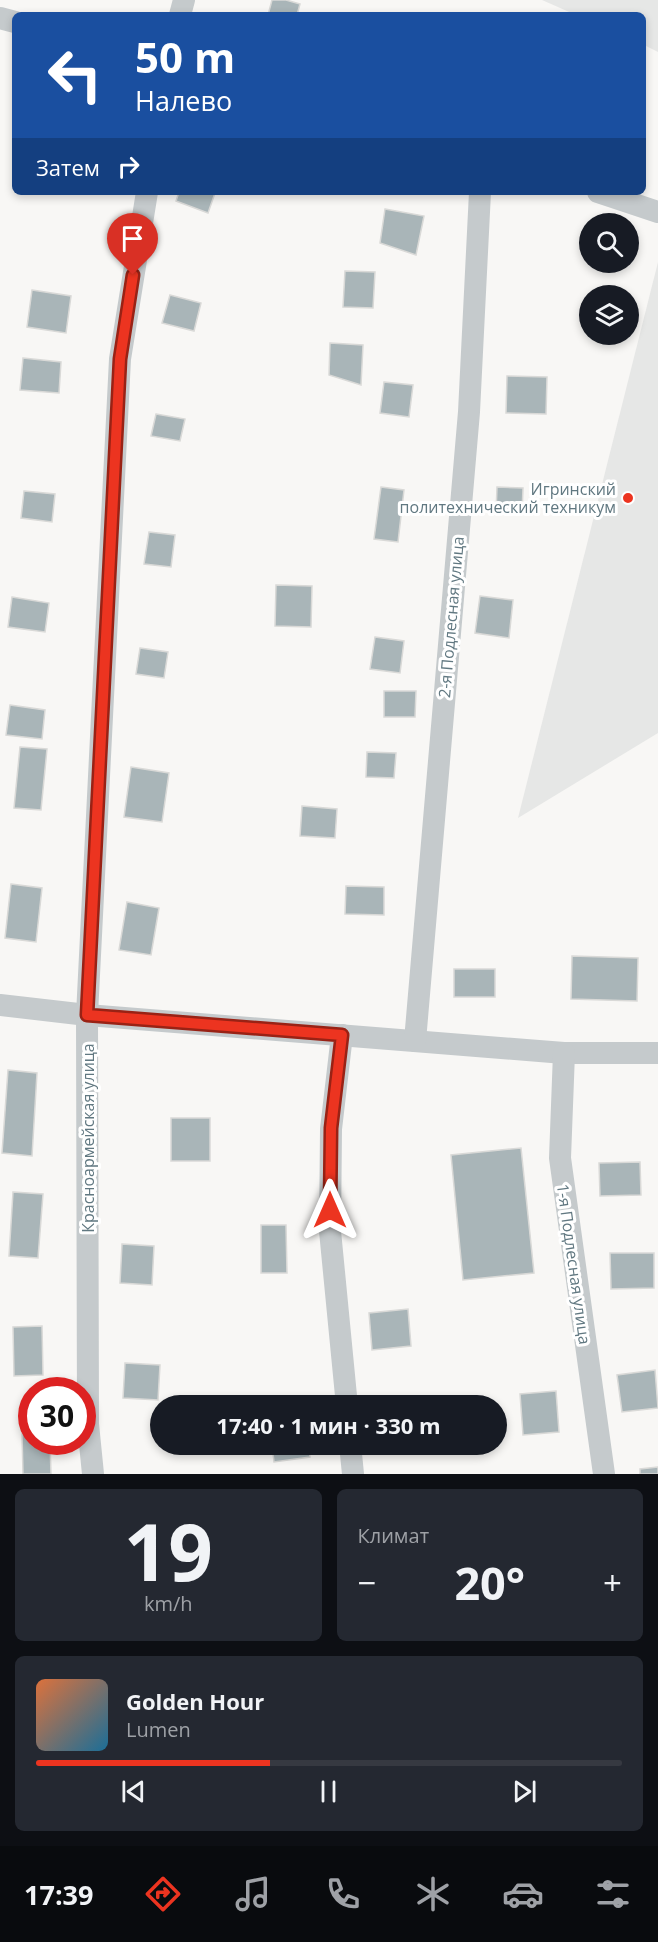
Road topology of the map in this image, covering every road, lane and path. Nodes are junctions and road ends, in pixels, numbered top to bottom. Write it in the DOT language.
graph roads {
  1 [pos="147,195"];
  2 [pos="480,195"];
  3 [pos="607,195"];
  4 [pos="658,212"];
  5 [pos="0,1005"];
  6 [pos="87,1015"];
  7 [pos="342,1035"];
  8 [pos="415,1041"];
  9 [pos="564,1053"];
  10 [pos="658,1053"];
  11 [pos="346,1395"];
  12 [pos="351,1455"];
  13 [pos="93,1474"];
  14 [pos="353,1474"];
  15 [pos="604,1474"];
  1 -- 6 [label="street, Красноармейская улица"];
  2 -- 8 [label="street, 2-я Подлесная улица"];
  3 -- 4 [label="street"];
  5 -- 6 [label="street"];
  6 -- 7 [label="street"];
  6 -- 13 [label="street, Красноармейская улица"];
  7 -- 8 [label="street"];
  7 -- 11 [label="street"];
  8 -- 9 [label="street"];
  9 -- 10 [label="street"];
  9 -- 15 [label="street, 1-я Подлесная улица"];
  12 -- 14 [label="street"];
}
